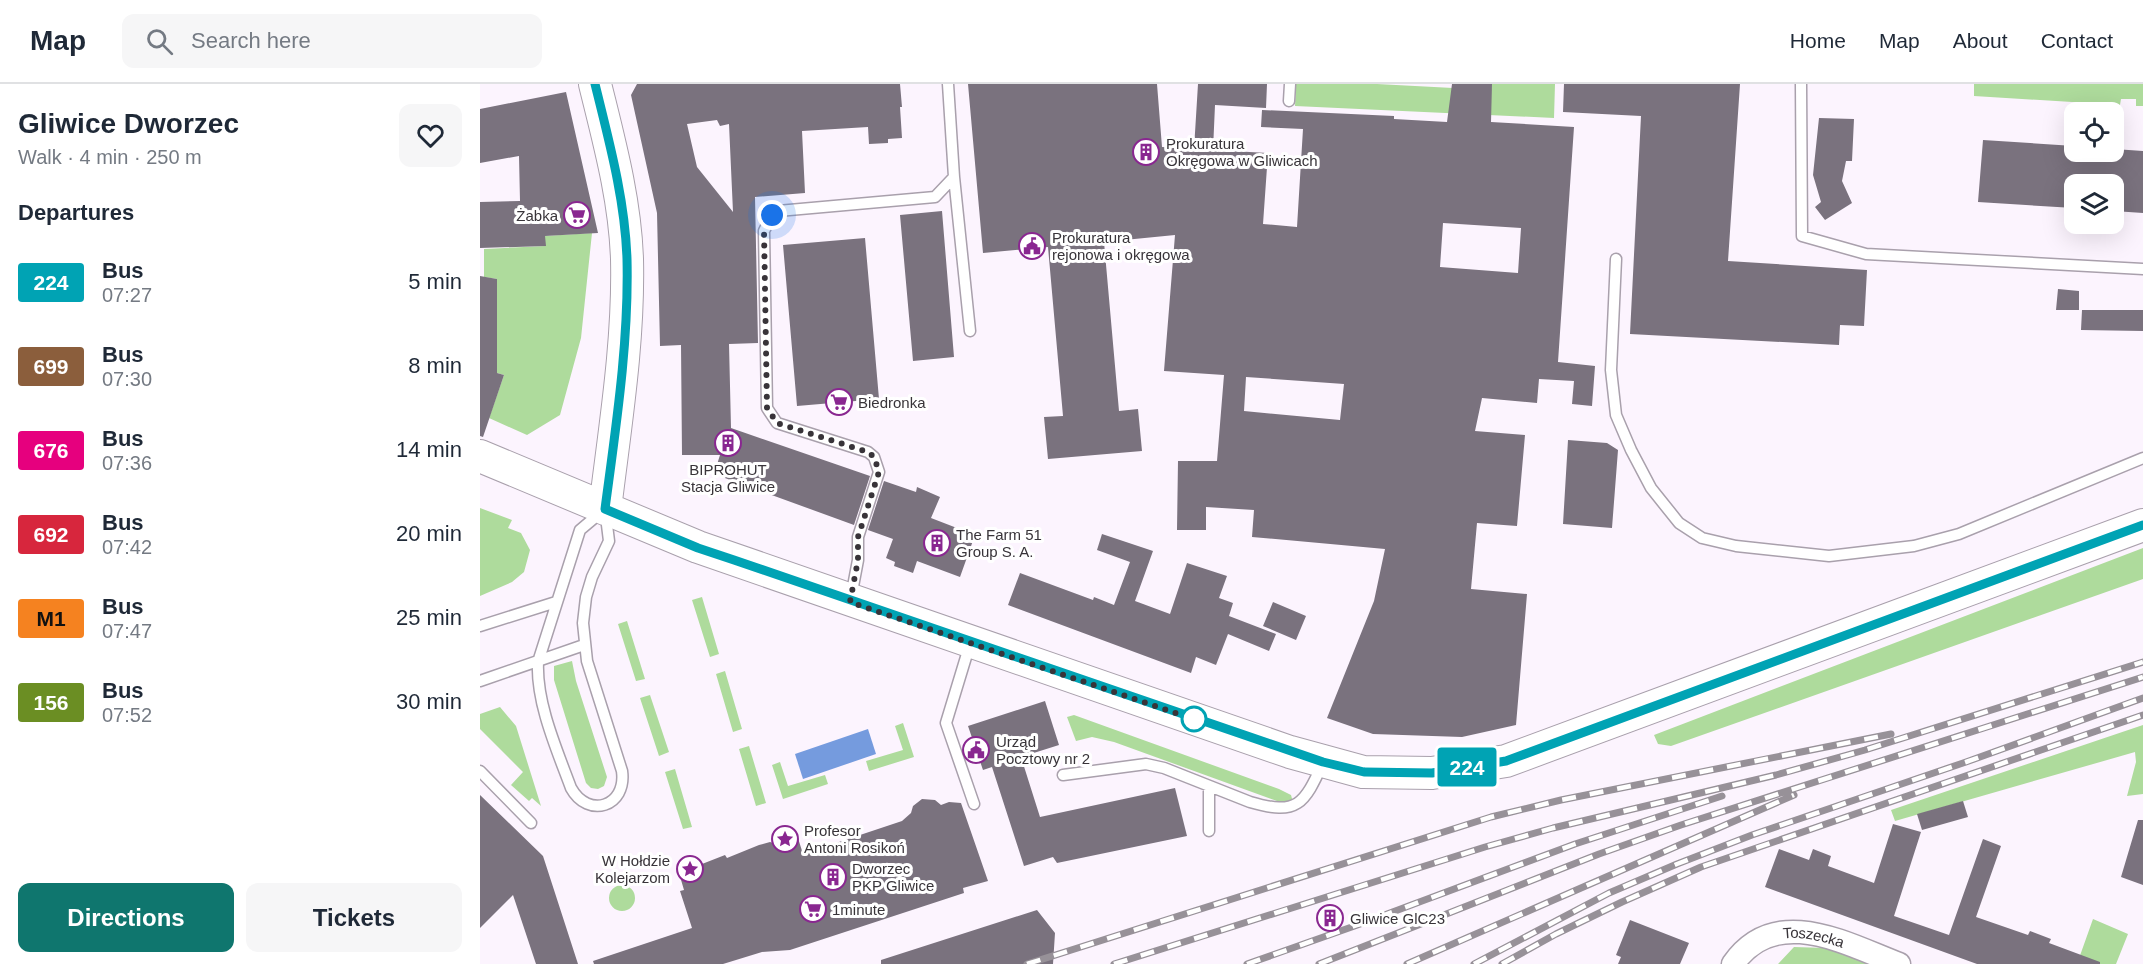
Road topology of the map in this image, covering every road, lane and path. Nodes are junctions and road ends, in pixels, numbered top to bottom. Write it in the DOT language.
graph roads {
  1 [pos="595,84"];
  2 [pos="948,84"];
  3 [pos="1290,84"];
  4 [pos="1801,84"];
  5 [pos="1289,101"];
  6 [pos="954,177"];
  7 [pos="1616,259"];
  8 [pos="2143,268"];
  9 [pos="970,331"];
  10 [pos="480,456"];
  11 [pos="2143,458"];
  12 [pos="605,509"];
  13 [pos="2143,525"];
  14 [pos="556,602"];
  15 [pos="850,602"];
  16 [pos="480,626"];
  17 [pos="970,643"];
  18 [pos="584,645"];
  19 [pos="538,662"];
  20 [pos="480,681"];
  21 [pos="1323,762"];
  22 [pos="480,771"];
  23 [pos="1064,775"];
  24 [pos="1209,786"];
  25 [pos="974,804"];
  26 [pos="531,823"];
  27 [pos="1209,831"];
  28 [pos="1733,964"];
  29 [pos="1899,964"];
  1 -- 12 [label="main road"];
  2 -- 6 [label="lane"];
  3 -- 5 [label="lane"];
  4 -- 8 [label="lane"];
  6 -- 9 [label="lane"];
  6 -- 15 [label="lane"];
  7 -- 11 [label="lane"];
  10 -- 12 [label="main road"];
  12 -- 14 [label="lane"];
  12 -- 15 [label="main road"];
  12 -- 18 [label="lane"];
  13 -- 21 [label="main road"];
  14 -- 16 [label="lane"];
  14 -- 19 [label="lane"];
  15 -- 17 [label="main road"];
  17 -- 21 [label="main road"];
  17 -- 25 [label="lane"];
  18 -- 19 [label="lane"];
  18 -- 19 [label="lane"];
  19 -- 20 [label="lane"];
  21 -- 24 [label="lane"];
  22 -- 26 [label="lane"];
  23 -- 24 [label="lane"];
  24 -- 27 [label="lane"];
  28 -- 29 [label="street, Toszecka"];
}
